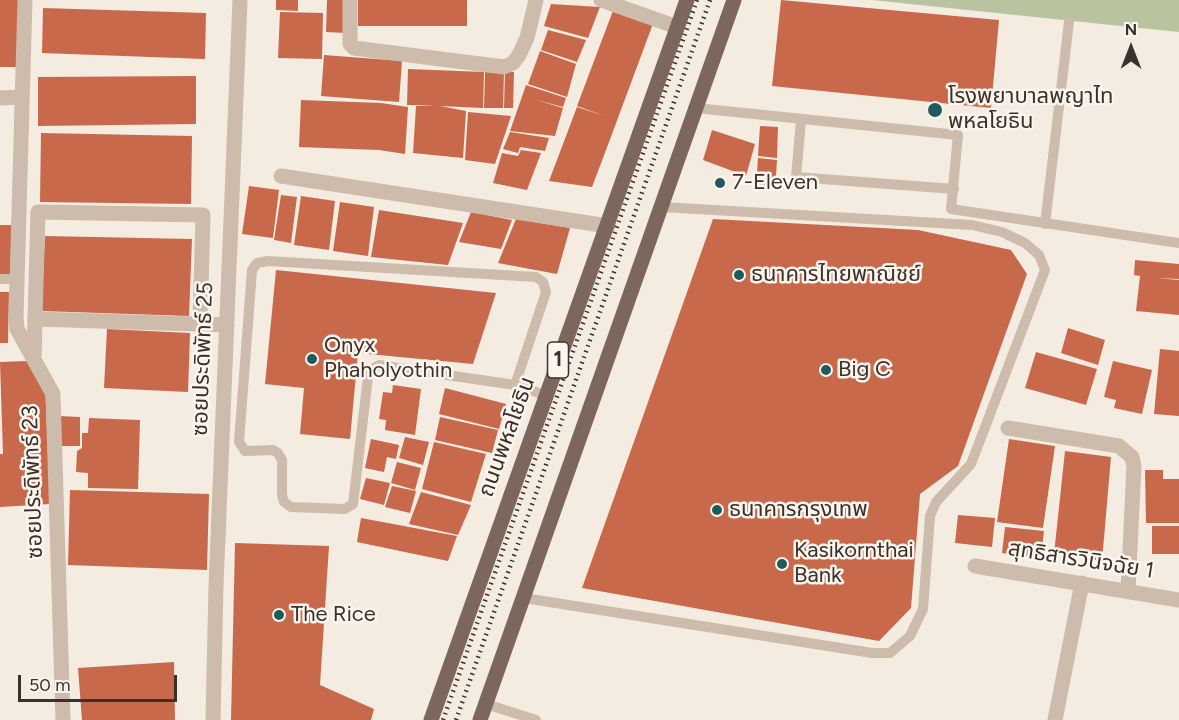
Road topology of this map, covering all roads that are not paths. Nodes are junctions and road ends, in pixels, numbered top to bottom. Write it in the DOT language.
graph roads {
  1 [pos="25,0"];
  2 [pos="240,0"];
  3 [pos="350,0"];
  4 [pos="536,0"];
  5 [pos="602,0"];
  6 [pos="687,0"];
  7 [pos="734,0"];
  8 [pos="1069,22"];
  9 [pos="677,27"];
  10 [pos="21,97"];
  11 [pos="0,98"];
  12 [pos="696,108"];
  13 [pos="801,120"];
  14 [pos="281,176"];
  15 [pos="954,189"];
  16 [pos="662,207"];
  17 [pos="1045,224"];
  18 [pos="608,226"];
  19 [pos="1179,243"];
  20 [pos="0,279"];
  21 [pos="19,279"];
  22 [pos="34,318"];
  23 [pos="200,323"];
  24 [pos="227,325"];
  25 [pos="34,359"];
  26 [pos="515,385"];
  27 [pos="545,395"];
  28 [pos="1008,428"];
  29 [pos="975,566"];
  30 [pos="1082,583"];
  31 [pos="1128,590"];
  32 [pos="524,598"];
  33 [pos="1179,600"];
  34 [pos="486,705"];
  35 [pos="63,720"];
  36 [pos="213,720"];
  37 [pos="431,720"];
  38 [pos="480,720"];
  39 [pos="536,720"];
  40 [pos="1055,720"];
  1 -- 10 [label="street, ซอยประดิพัทธ์ 23"];
  2 -- 24 [label="street, ซอยประดิพัทธ์ 25"];
  3 -- 4 [label="street"];
  5 -- 9 [label="street"];
  6 -- 9 [label="main road, ถนนพหลโยธิน / 1"];
  7 -- 12 [label="main road, 1"];
  8 -- 17 [label="lane"];
  9 -- 18 [label="main road, ถนนพหลโยธิน / 1"];
  10 -- 11 [label="street"];
  10 -- 21 [label="street, ซอยประดิพัทธ์ 23"];
  12 -- 13 [label="lane"];
  12 -- 16 [label="main road, 1"];
  13 -- 15 [label="lane"];
  13 -- 15 [label="lane"];
  14 -- 18 [label="street"];
  15 -- 17 [label="lane"];
  16 -- 32 [label="main road, 1"];
  16 -- 32 [label="lane"];
  17 -- 19 [label="lane"];
  18 -- 27 [label="main road, ถนนพหลโยธิน / 1"];
  20 -- 21 [label="lane"];
  21 -- 25 [label="street, ซอยประดิพัทธ์ 23"];
  22 -- 23 [label="street"];
  22 -- 23 [label="street"];
  22 -- 25 [label="street"];
  23 -- 24 [label="street"];
  24 -- 36 [label="street, ซอยประดิพัทธ์ 25"];
  25 -- 35 [label="street, ซอยประดิพัทธ์ 23"];
  26 -- 26 [label="lane"];
  26 -- 27 [label="lane"];
  27 -- 37 [label="main road, ถนนพหลโยธิน / 1"];
  28 -- 31 [label="street"];
  29 -- 30 [label="street, สุทธิสารวินิจฉัย 1"];
  30 -- 31 [label="street, สุทธิสารวินิจฉัย 1"];
  30 -- 40 [label="street"];
  31 -- 33 [label="street, สุทธิสารวินิจฉัย 1"];
  32 -- 34 [label="main road, 1"];
  34 -- 38 [label="main road, 1"];
  34 -- 39 [label="lane"];
}
